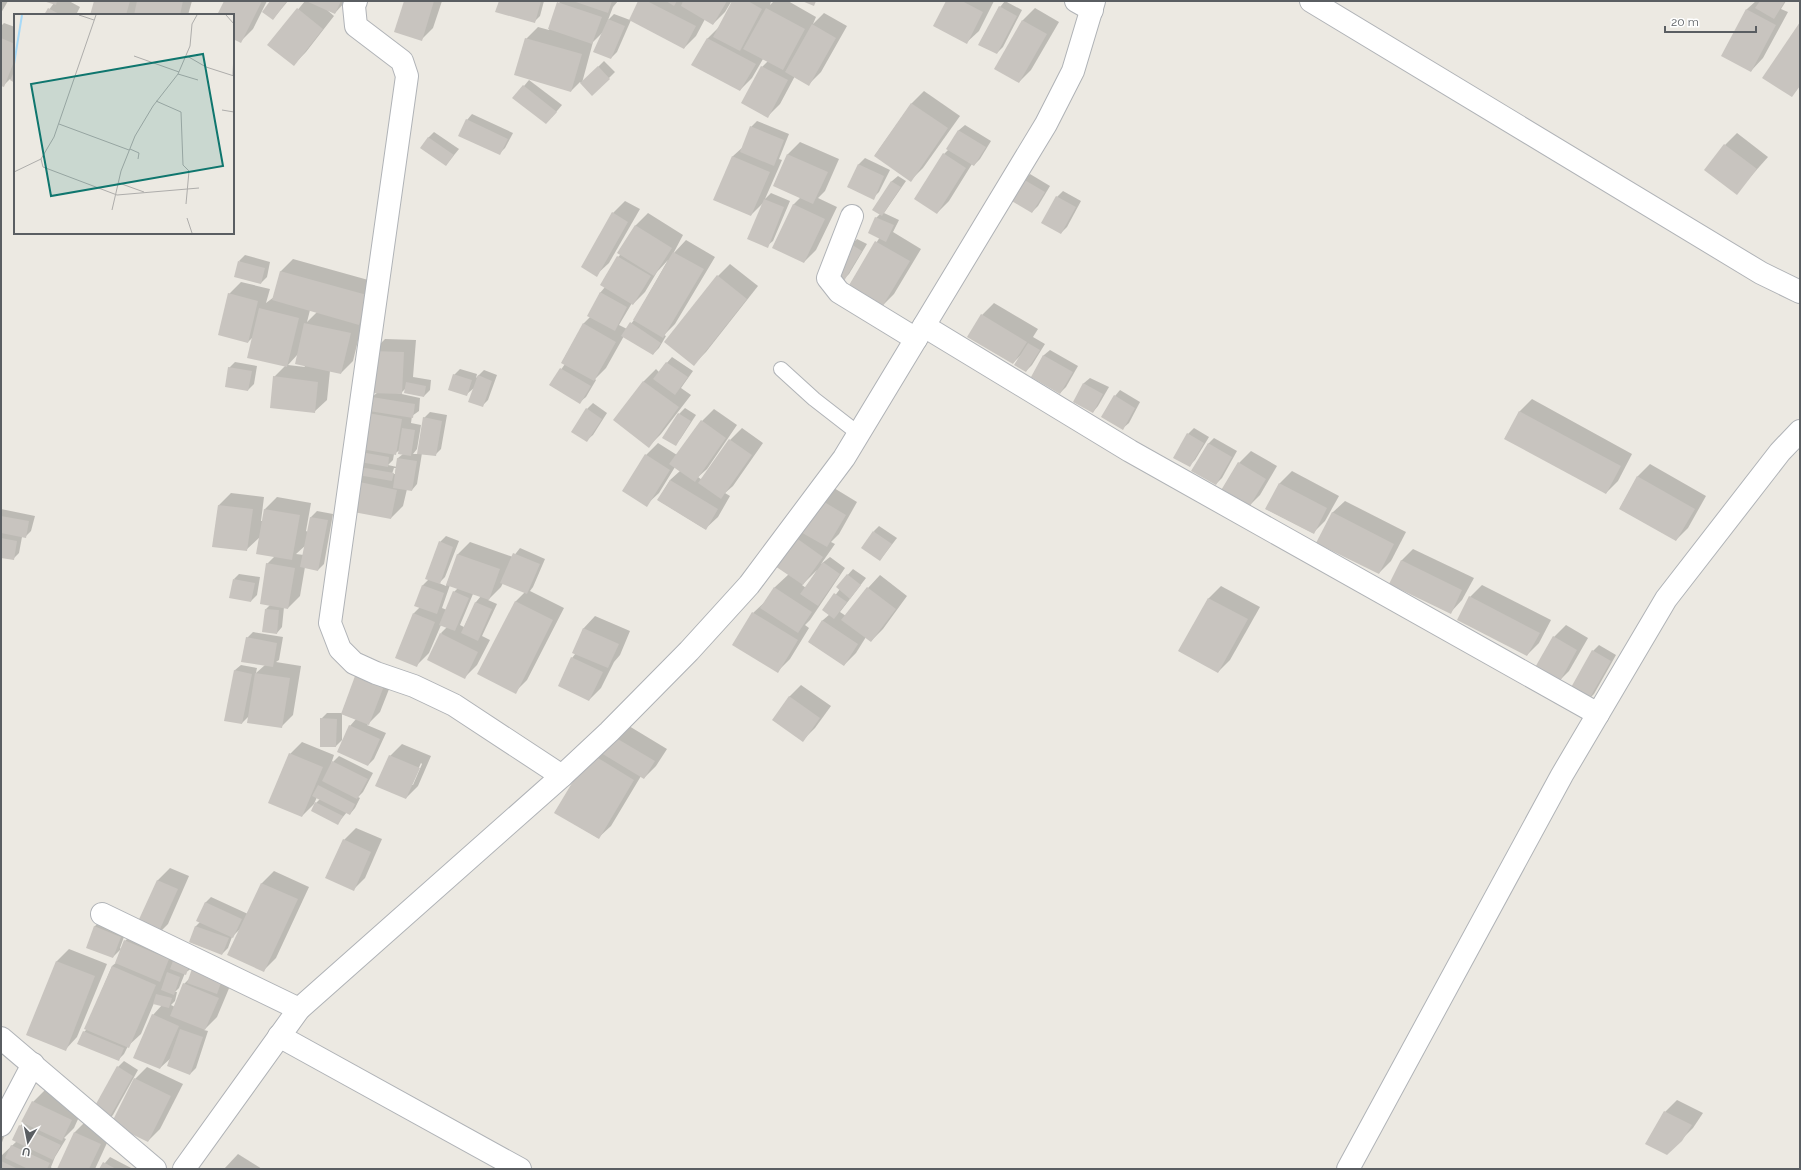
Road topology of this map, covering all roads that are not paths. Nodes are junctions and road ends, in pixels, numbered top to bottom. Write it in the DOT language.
graph roads {
  1 [pos="356,1"];
  2 [pos="1311,1"];
  3 [pos="1087,4"];
  4 [pos="852,216"];
  5 [pos="1800,292"];
  6 [pos="920,332"];
  7 [pos="781,369"];
  8 [pos="1800,431"];
  9 [pos="859,434"];
  10 [pos="1598,714"];
  11 [pos="562,776"];
  12 [pos="102,914"];
  13 [pos="299,1009"];
  14 [pos="279,1036"];
  15 [pos="1,1038"];
  16 [pos="33,1064"];
  17 [pos="1,1125"];
  18 [pos="155,1169"];
  19 [pos="184,1169"];
  20 [pos="520,1169"];
  21 [pos="1348,1169"];
  1 -- 11 [label="street"];
  2 -- 5 [label="street"];
  3 -- 6 [label="street"];
  4 -- 6 [label="street"];
  6 -- 9 [label="street"];
  6 -- 10 [label="street"];
  7 -- 9 [label="lane"];
  8 -- 10 [label="street"];
  9 -- 11 [label="street"];
  10 -- 21 [label="street"];
  11 -- 13 [label="street"];
  12 -- 13 [label="street"];
  13 -- 14 [label="street"];
  14 -- 19 [label="street"];
  14 -- 20 [label="street"];
  15 -- 16 [label="street"];
  16 -- 17 [label="street"];
  16 -- 18 [label="street"];
}
